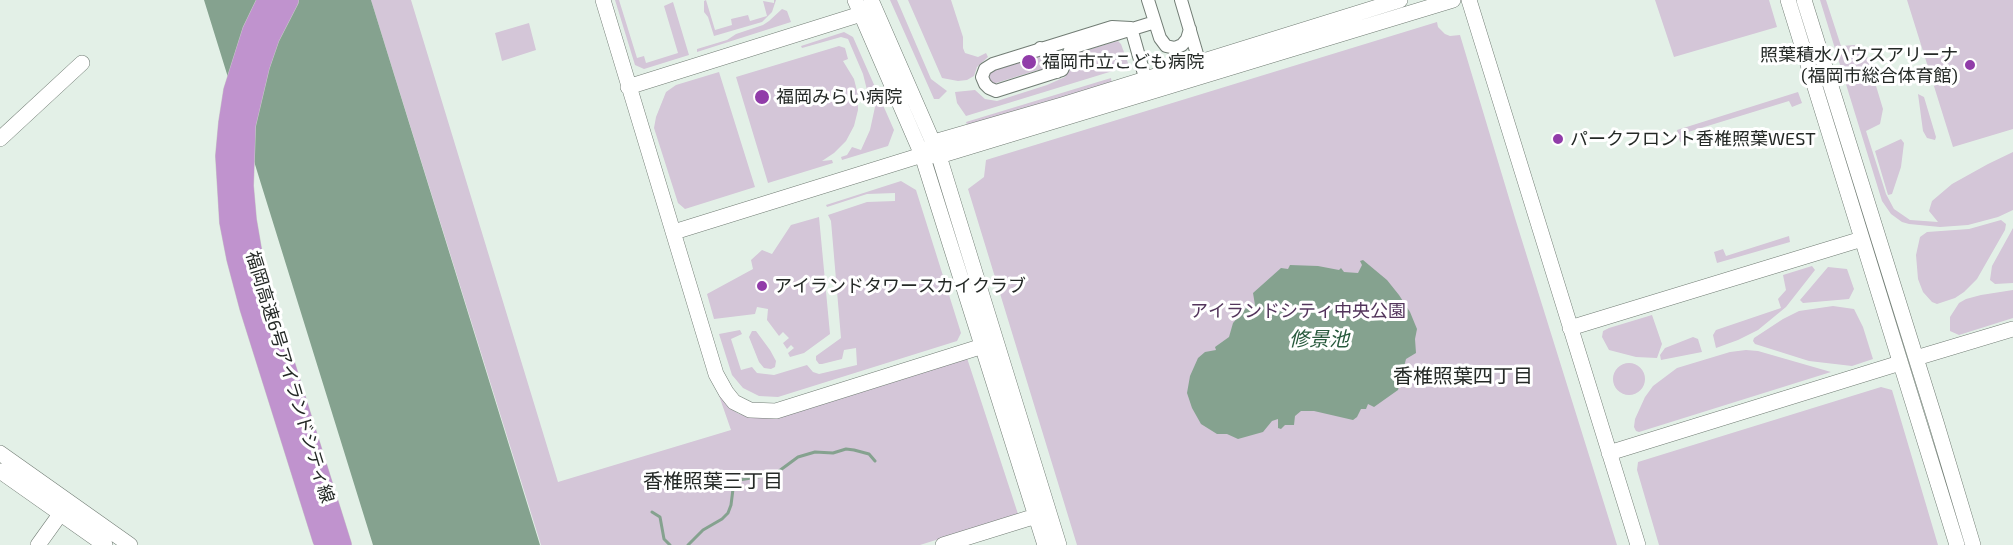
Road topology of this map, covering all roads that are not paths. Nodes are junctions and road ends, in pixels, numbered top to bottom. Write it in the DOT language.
graph roads {
  1 [pos="268,0"];
  2 [pos="288,0"];
  3 [pos="603,0"];
  4 [pos="871,0"];
  5 [pos="1148,0"];
  6 [pos="1181,0"];
  7 [pos="1400,0"];
  8 [pos="1453,0"];
  9 [pos="1469,0"];
  10 [pos="1788,0"];
  11 [pos="1804,0"];
  12 [pos="858,7"];
  13 [pos="1155,22"];
  14 [pos="1131,28"];
  15 [pos="1190,29"];
  16 [pos="1040,48"];
  17 [pos="1199,61"];
  18 [pos="82,63"];
  19 [pos="1057,72"];
  20 [pos="1147,86"];
  21 [pos="628,87"];
  22 [pos="0,139"];
  23 [pos="937,149"];
  24 [pos="922,155"];
  25 [pos="674,232"];
  26 [pos="1862,239"];
  27 [pos="1570,328"];
  28 [pos="2013,329"];
  29 [pos="983,346"];
  30 [pos="1916,358"];
  31 [pos="1900,363"];
  32 [pos="0,453"];
  33 [pos="1609,453"];
  34 [pos="0,471"];
  35 [pos="65,507"];
  36 [pos="1036,516"];
  37 [pos="38,545"];
  38 [pos="105,545"];
  39 [pos="130,545"];
  40 [pos="325,545"];
  41 [pos="340,545"];
  42 [pos="943,545"];
  43 [pos="1044,545"];
  44 [pos="1059,545"];
  45 [pos="1638,545"];
  46 [pos="1957,545"];
  47 [pos="1973,545"];
  1 -- 40 [label="highway, 福岡高速6号アイランドシティ線"];
  2 -- 41 [label="highway, 福岡高速6号アイランドシティ線"];
  3 -- 21 [label="street"];
  4 -- 23 [label="street"];
  5 -- 13 [label="street"];
  6 -- 15 [label="street"];
  7 -- 17 [label="street"];
  8 -- 20 [label="street"];
  9 -- 27 [label="street"];
  10 -- 26 [label="street"];
  11 -- 30 [label="street"];
  12 -- 21 [label="street"];
  12 -- 24 [label="street"];
  13 -- 14 [label="street"];
  13 -- 15 [label="street"];
  14 -- 16 [label="street"];
  14 -- 19 [label="street"];
  14 -- 20 [label="street"];
  15 -- 17 [label="street"];
  16 -- 19 [label="street"];
  16 -- 19 [label="street"];
  17 -- 20 [label="street"];
  18 -- 22 [label="street"];
  20 -- 23 [label="street"];
  21 -- 25 [label="street"];
  23 -- 24 [label="street"];
  23 -- 44 [label="street"];
  24 -- 25 [label="street"];
  24 -- 29 [label="street"];
  25 -- 29 [label="street"];
  26 -- 27 [label="street"];
  26 -- 31 [label="street"];
  27 -- 33 [label="street"];
  28 -- 30 [label="street"];
  29 -- 36 [label="street"];
  30 -- 47 [label="street"];
  31 -- 33 [label="street"];
  31 -- 46 [label="street"];
  32 -- 35 [label="street"];
  33 -- 45 [label="street"];
  34 -- 35 [label="street"];
  35 -- 37 [label="street"];
  35 -- 38 [label="street"];
  35 -- 39 [label="street"];
  36 -- 42 [label="street"];
  36 -- 43 [label="street"];
}
